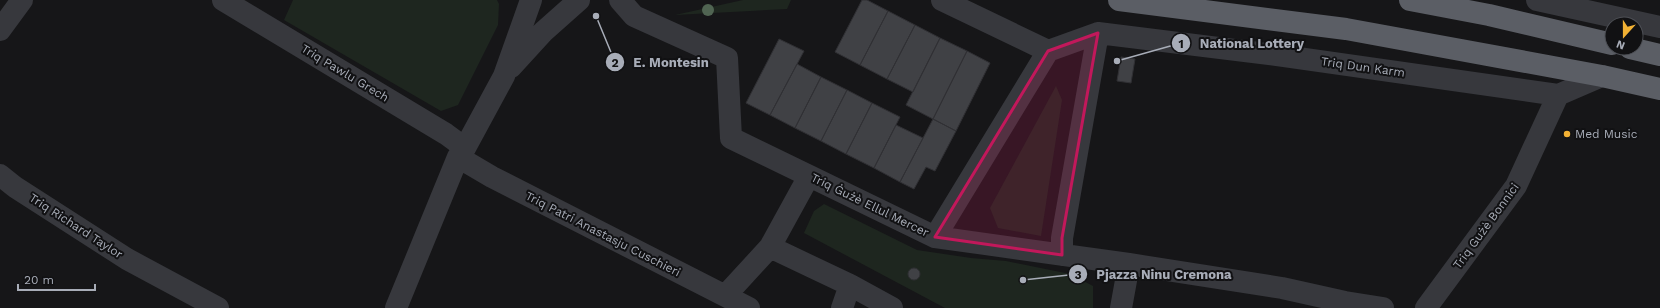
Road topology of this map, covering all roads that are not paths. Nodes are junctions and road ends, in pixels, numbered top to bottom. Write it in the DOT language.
graph roads {
  1 [pos="22,0"];
  2 [pos="224,0"];
  3 [pos="531,0"];
  4 [pos="580,0"];
  5 [pos="620,0"];
  6 [pos="942,0"];
  7 [pos="1119,0"];
  8 [pos="1410,0"];
  9 [pos="1537,0"];
  10 [pos="1660,27"];
  11 [pos="0,30"];
  12 [pos="1098,32"];
  13 [pos="1604,42"];
  14 [pos="1048,51"];
  15 [pos="1644,51"];
  16 [pos="1660,55"];
  17 [pos="504,76"];
  18 [pos="1602,76"];
  19 [pos="1660,89"];
  20 [pos="1558,95"];
  21 [pos="461,153"];
  22 [pos="0,175"];
  23 [pos="809,176"];
  24 [pos="935,237"];
  25 [pos="770,247"];
  26 [pos="1062,255"];
  27 [pos="1129,264"];
  28 [pos="850,285"];
  29 [pos="725,296"];
  30 [pos="218,308"];
  31 [pos="396,308"];
  32 [pos="749,308"];
  33 [pos="842,308"];
  34 [pos="892,308"];
  35 [pos="1121,308"];
  36 [pos="1382,308"];
  37 [pos="1426,308"];
  1 -- 11 [label="street"];
  2 -- 21 [label="street, Triq Pawlu Grech"];
  3 -- 17 [label="street"];
  4 -- 17 [label="street"];
  5 -- 23 [label="street, Triq Ġużè Ellul Mercer"];
  6 -- 14 [label="street"];
  7 -- 18 [label="highway"];
  8 -- 13 [label="highway"];
  9 -- 10 [label="street"];
  12 -- 14 [label="street, Triq Dun Karm"];
  12 -- 20 [label="street, Triq Dun Karm"];
  12 -- 26 [label="street"];
  14 -- 24 [label="street"];
  15 -- 16 [label="highway"];
  17 -- 21 [label="street"];
  18 -- 19 [label="highway"];
  18 -- 20 [label="street"];
  20 -- 37 [label="street, Triq Gużè Bonnici"];
  21 -- 29 [label="street, Triq Patri Anastasju Cuschieri"];
  21 -- 31 [label="street"];
  22 -- 30 [label="street, Triq Richard Taylor"];
  23 -- 24 [label="street, Triq Ġużè Ellul Mercer"];
  23 -- 25 [label="street"];
  24 -- 26 [label="street, Triq Ġużè Ellul Mercer"];
  25 -- 28 [label="street"];
  25 -- 29 [label="street"];
  26 -- 27 [label="street, Triq Ġużè Ellul Mercer"];
  27 -- 35 [label="street"];
  27 -- 36 [label="street, Triq Ġużè Ellul Mercer"];
  28 -- 33 [label="street"];
  28 -- 34 [label="street"];
  29 -- 32 [label="street, Triq Patri Anastasju Cuschieri"];
}
